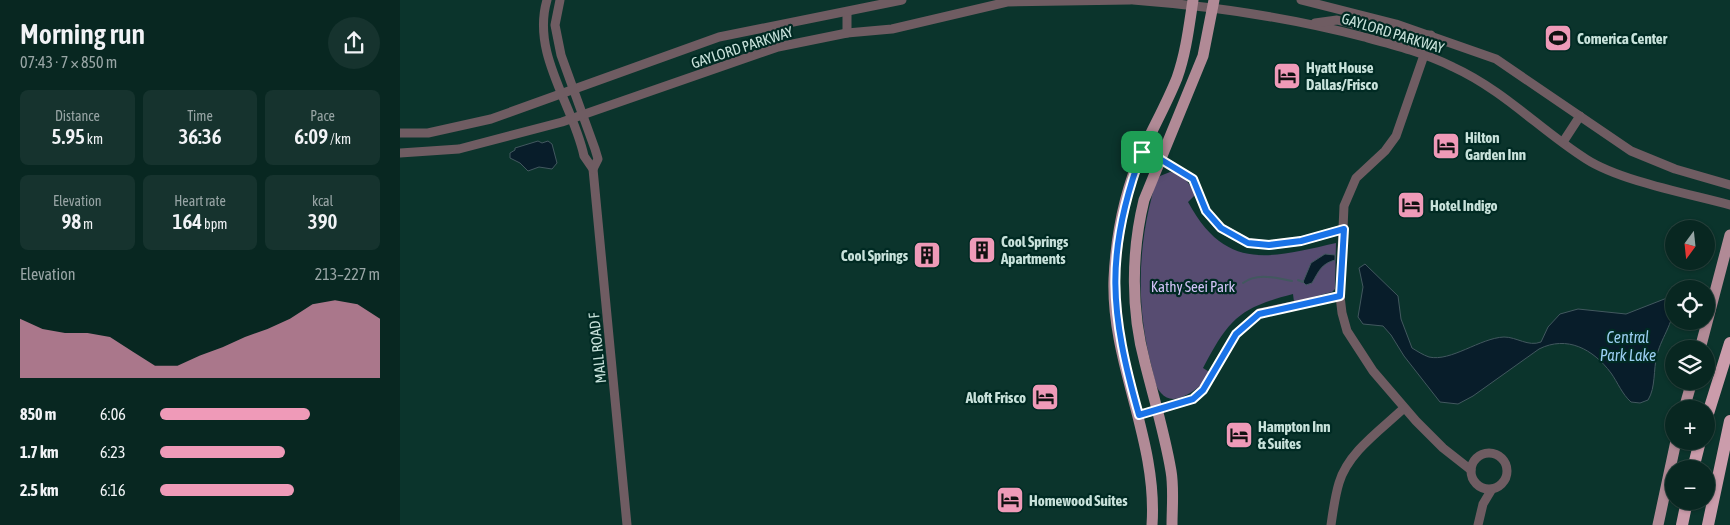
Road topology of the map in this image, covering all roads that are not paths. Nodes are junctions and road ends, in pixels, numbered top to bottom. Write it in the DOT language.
graph roads {
  1 [pos="547,0"];
  2 [pos="560,0"];
  3 [pos="902,0"];
  4 [pos="1132,0"];
  5 [pos="1301,0"];
  6 [pos="1007,1"];
  7 [pos="1193,2"];
  8 [pos="1214,4"];
  9 [pos="847,12"];
  10 [pos="1308,24"];
  11 [pos="847,33"];
  12 [pos="1431,35"];
  13 [pos="1424,54"];
  14 [pos="575,90"];
  15 [pos="562,94"];
  16 [pos="584,115"];
  17 [pos="1580,116"];
  18 [pos="572,119"];
  19 [pos="400,133"];
  20 [pos="1563,142"];
  21 [pos="1142,152"];
  22 [pos="400,153"];
  23 [pos="1160,159"];
  24 [pos="593,169"];
  25 [pos="1730,185"];
  26 [pos="1730,205"];
  27 [pos="1344,229"];
  28 [pos="1730,235"];
  29 [pos="1728,250"];
  30 [pos="1340,296"];
  31 [pos="1703,340"];
  32 [pos="1730,343"];
  33 [pos="1712,400"];
  34 [pos="1404,408"];
  35 [pos="1158,410"];
  36 [pos="1139,415"];
  37 [pos="1730,422"];
  38 [pos="1674,450"];
  39 [pos="1453,454"];
  40 [pos="1476,459"];
  41 [pos="1471,470"];
  42 [pos="1480,486"];
  43 [pos="1492,489"];
  44 [pos="1482,504"];
  45 [pos="1685,510"];
  46 [pos="627,525"];
  47 [pos="1152,525"];
  48 [pos="1172,525"];
  49 [pos="1331,525"];
  50 [pos="1478,525"];
  51 [pos="1658,525"];
  52 [pos="1682,525"];
  53 [pos="1708,525"];
  1 -- 15 [label="street, MALL ROAD F"];
  2 -- 14 [label="street, MALL ROAD F"];
  3 -- 9 [label="street, GAYLORD PARKWAY"];
  4 -- 6 [label="street, GAYLORD PARKWAY"];
  4 -- 7 [label="street, GAYLORD PARKWAY"];
  5 -- 12 [label="street, GAYLORD PARKWAY"];
  6 -- 11 [label="street, GAYLORD PARKWAY"];
  7 -- 8 [label="street, GAYLORD PARKWAY"];
  7 -- 21 [label="main road"];
  8 -- 10 [label="street, GAYLORD PARKWAY"];
  8 -- 23 [label="main road"];
  9 -- 11 [label="street"];
  9 -- 14 [label="street, GAYLORD PARKWAY"];
  10 -- 12 [label="street"];
  10 -- 13 [label="street, GAYLORD PARKWAY"];
  11 -- 16 [label="street, GAYLORD PARKWAY"];
  12 -- 13 [label="street"];
  12 -- 17 [label="street, GAYLORD PARKWAY"];
  13 -- 20 [label="street, GAYLORD PARKWAY"];
  13 -- 27 [label="street"];
  14 -- 15 [label="street, GAYLORD PARKWAY"];
  14 -- 16 [label="street, MALL ROAD F"];
  15 -- 18 [label="street, MALL ROAD F"];
  15 -- 19 [label="street, GAYLORD PARKWAY"];
  16 -- 18 [label="street, GAYLORD PARKWAY"];
  16 -- 24 [label="street, MALL ROAD F"];
  17 -- 20 [label="street"];
  17 -- 25 [label="street, GAYLORD PARKWAY"];
  18 -- 22 [label="street, GAYLORD PARKWAY"];
  18 -- 24 [label="street, MALL ROAD F"];
  20 -- 26 [label="street, GAYLORD PARKWAY"];
  21 -- 23 [label="street"];
  21 -- 36 [label="main road"];
  23 -- 27 [label="street"];
  23 -- 35 [label="main road"];
  24 -- 46 [label="street, MALL ROAD F"];
  27 -- 30 [label="street"];
  28 -- 29 [label="main road"];
  29 -- 31 [label="main road"];
  30 -- 34 [label="street"];
  30 -- 35 [label="street"];
  32 -- 33 [label="highway"];
  34 -- 39 [label="street"];
  34 -- 49 [label="street"];
  35 -- 36 [label="street"];
  35 -- 48 [label="main road"];
  36 -- 47 [label="main road"];
  37 -- 53 [label="highway"];
  38 -- 51 [label="main road"];
  39 -- 40 [label="street"];
  39 -- 41 [label="street"];
  40 -- 41 [label="street"];
  40 -- 43 [label="street"];
  41 -- 42 [label="street"];
  42 -- 43 [label="street"];
  42 -- 44 [label="street"];
  43 -- 44 [label="street"];
  44 -- 50 [label="street"];
  45 -- 52 [label="highway"];
}
